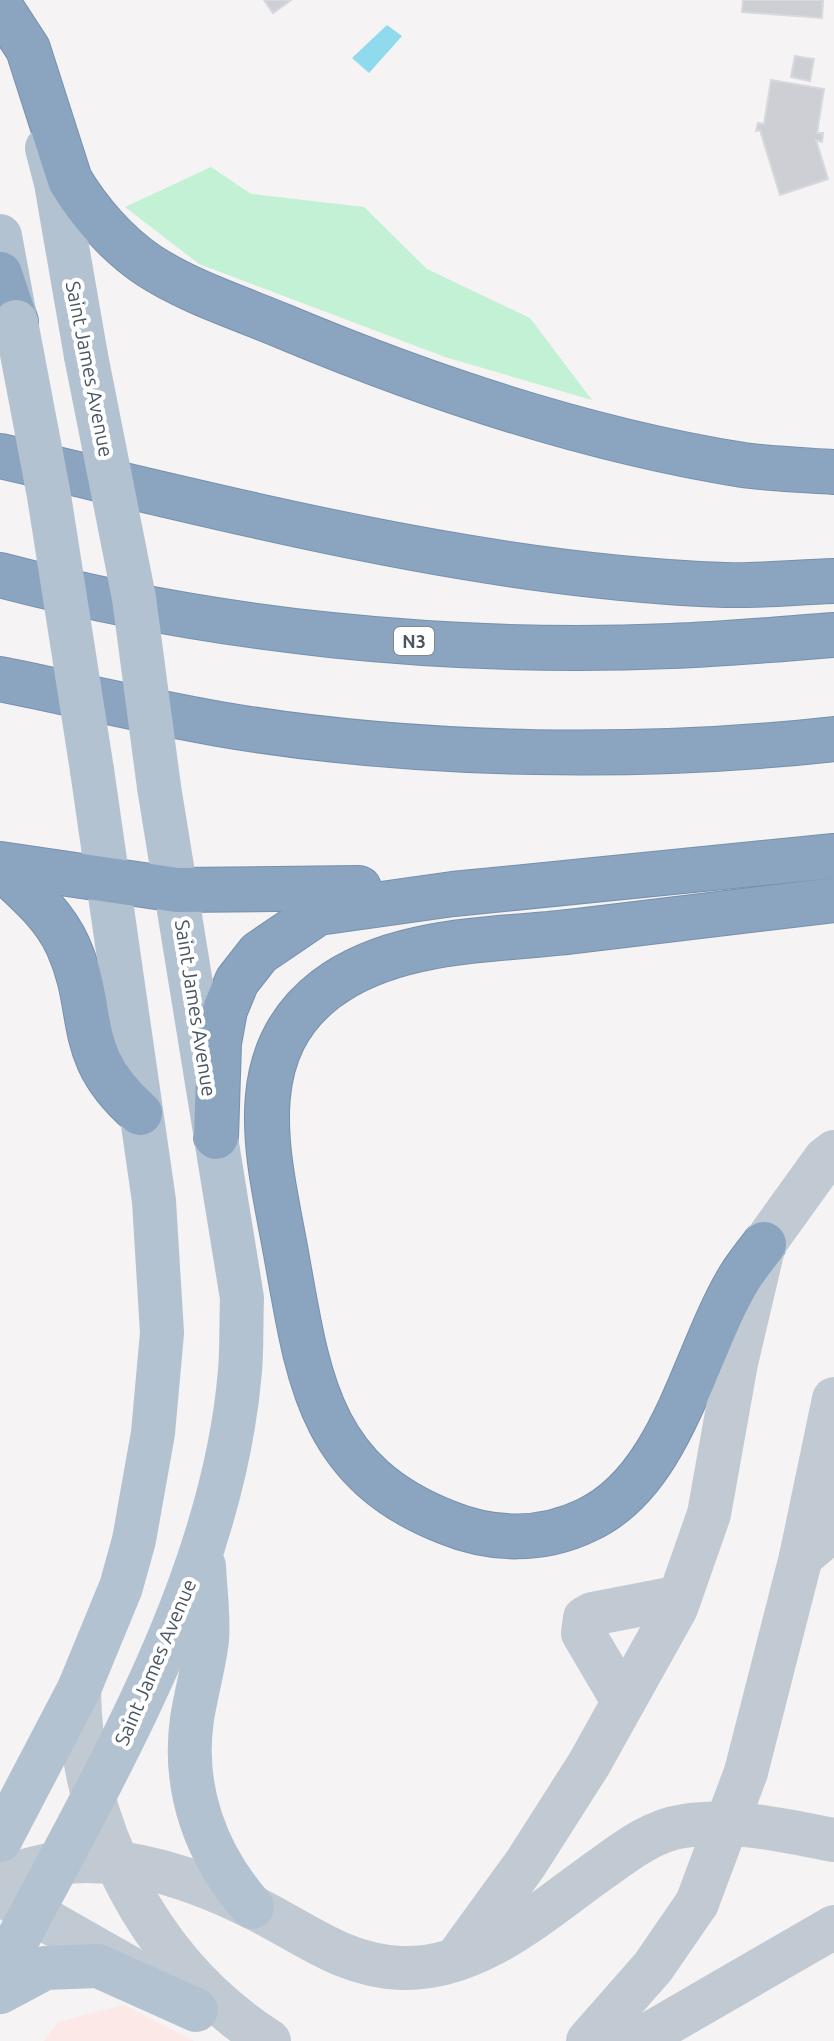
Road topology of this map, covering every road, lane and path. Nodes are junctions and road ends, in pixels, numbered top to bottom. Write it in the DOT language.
graph roads {
  1 [pos="0,8"];
  2 [pos="0,236"];
  3 [pos="0,274"];
  4 [pos="16,322"];
  5 [pos="0,456"];
  6 [pos="834,472"];
  7 [pos="0,575"];
  8 [pos="834,581"];
  9 [pos="834,635"];
  10 [pos="0,679"];
  11 [pos="834,739"];
  12 [pos="834,856"];
  13 [pos="0,865"];
  14 [pos="106,881"];
  15 [pos="177,890"];
  16 [pos="453,894"];
  17 [pos="834,900"];
  18 [pos="140,1113"];
  19 [pos="216,1137"];
  20 [pos="834,1152"];
  21 [pos="764,1244"];
  22 [pos="834,1399"];
  23 [pos="834,1529"];
  24 [pos="203,1547"];
  25 [pos="801,1557"];
  26 [pos="680,1597"];
  27 [pos="79,1689"];
  28 [pos="623,1701"];
  29 [pos="92,1799"];
  30 [pos="0,1840"];
  31 [pos="834,1840"];
  32 [pos="117,1862"];
  33 [pos="60,1863"];
  34 [pos="0,1877"];
  35 [pos="16,1902"];
  36 [pos="252,1907"];
  37 [pos="834,1927"];
  38 [pos="457,1958"];
  39 [pos="0,1973"];
  40 [pos="0,1992"];
  41 [pos="196,2010"];
  42 [pos="256,2041"];
  43 [pos="269,2041"];
  44 [pos="588,2041"];
  45 [pos="637,2041"];
  1 -- 6 [label="highway"];
  1 -- 15 [label="main road, Saint James Avenue, bridge"];
  2 -- 4 [label="main road"];
  3 -- 4 [label="highway"];
  4 -- 14 [label="main road, bridge"];
  5 -- 8 [label="highway"];
  7 -- 9 [label="highway, N3"];
  10 -- 11 [label="highway"];
  12 -- 16 [label="highway"];
  13 -- 14 [label="highway"];
  13 -- 18 [label="highway"];
  14 -- 15 [label="highway"];
  14 -- 18 [label="main road"];
  15 -- 16 [label="highway"];
  15 -- 19 [label="main road, Saint James Avenue"];
  16 -- 19 [label="highway"];
  17 -- 21 [label="highway"];
  18 -- 27 [label="main road"];
  19 -- 24 [label="main road, Saint James Avenue"];
  20 -- 21 [label="lane"];
  21 -- 26 [label="lane"];
  22 -- 25 [label="lane"];
  23 -- 25 [label="lane"];
  24 -- 29 [label="main road, Saint James Avenue"];
  24 -- 36 [label="main road"];
  25 -- 44 [label="lane, bridge"];
  26 -- 28 [label="lane"];
  26 -- 28 [label="lane"];
  27 -- 29 [label="lane"];
  27 -- 30 [label="main road"];
  28 -- 38 [label="lane"];
  29 -- 32 [label="lane"];
  29 -- 33 [label="main road, Saint James Avenue"];
  31 -- 38 [label="lane"];
  32 -- 33 [label="lane"];
  32 -- 36 [label="lane"];
  32 -- 43 [label="lane"];
  33 -- 34 [label="lane"];
  33 -- 35 [label="main road, Saint James Avenue"];
  35 -- 39 [label="main road, Saint James Avenue"];
  35 -- 41 [label="lane"];
  36 -- 38 [label="lane"];
  37 -- 45 [label="lane"];
  40 -- 41 [label="main road"];
  41 -- 42 [label="lane"];
}
